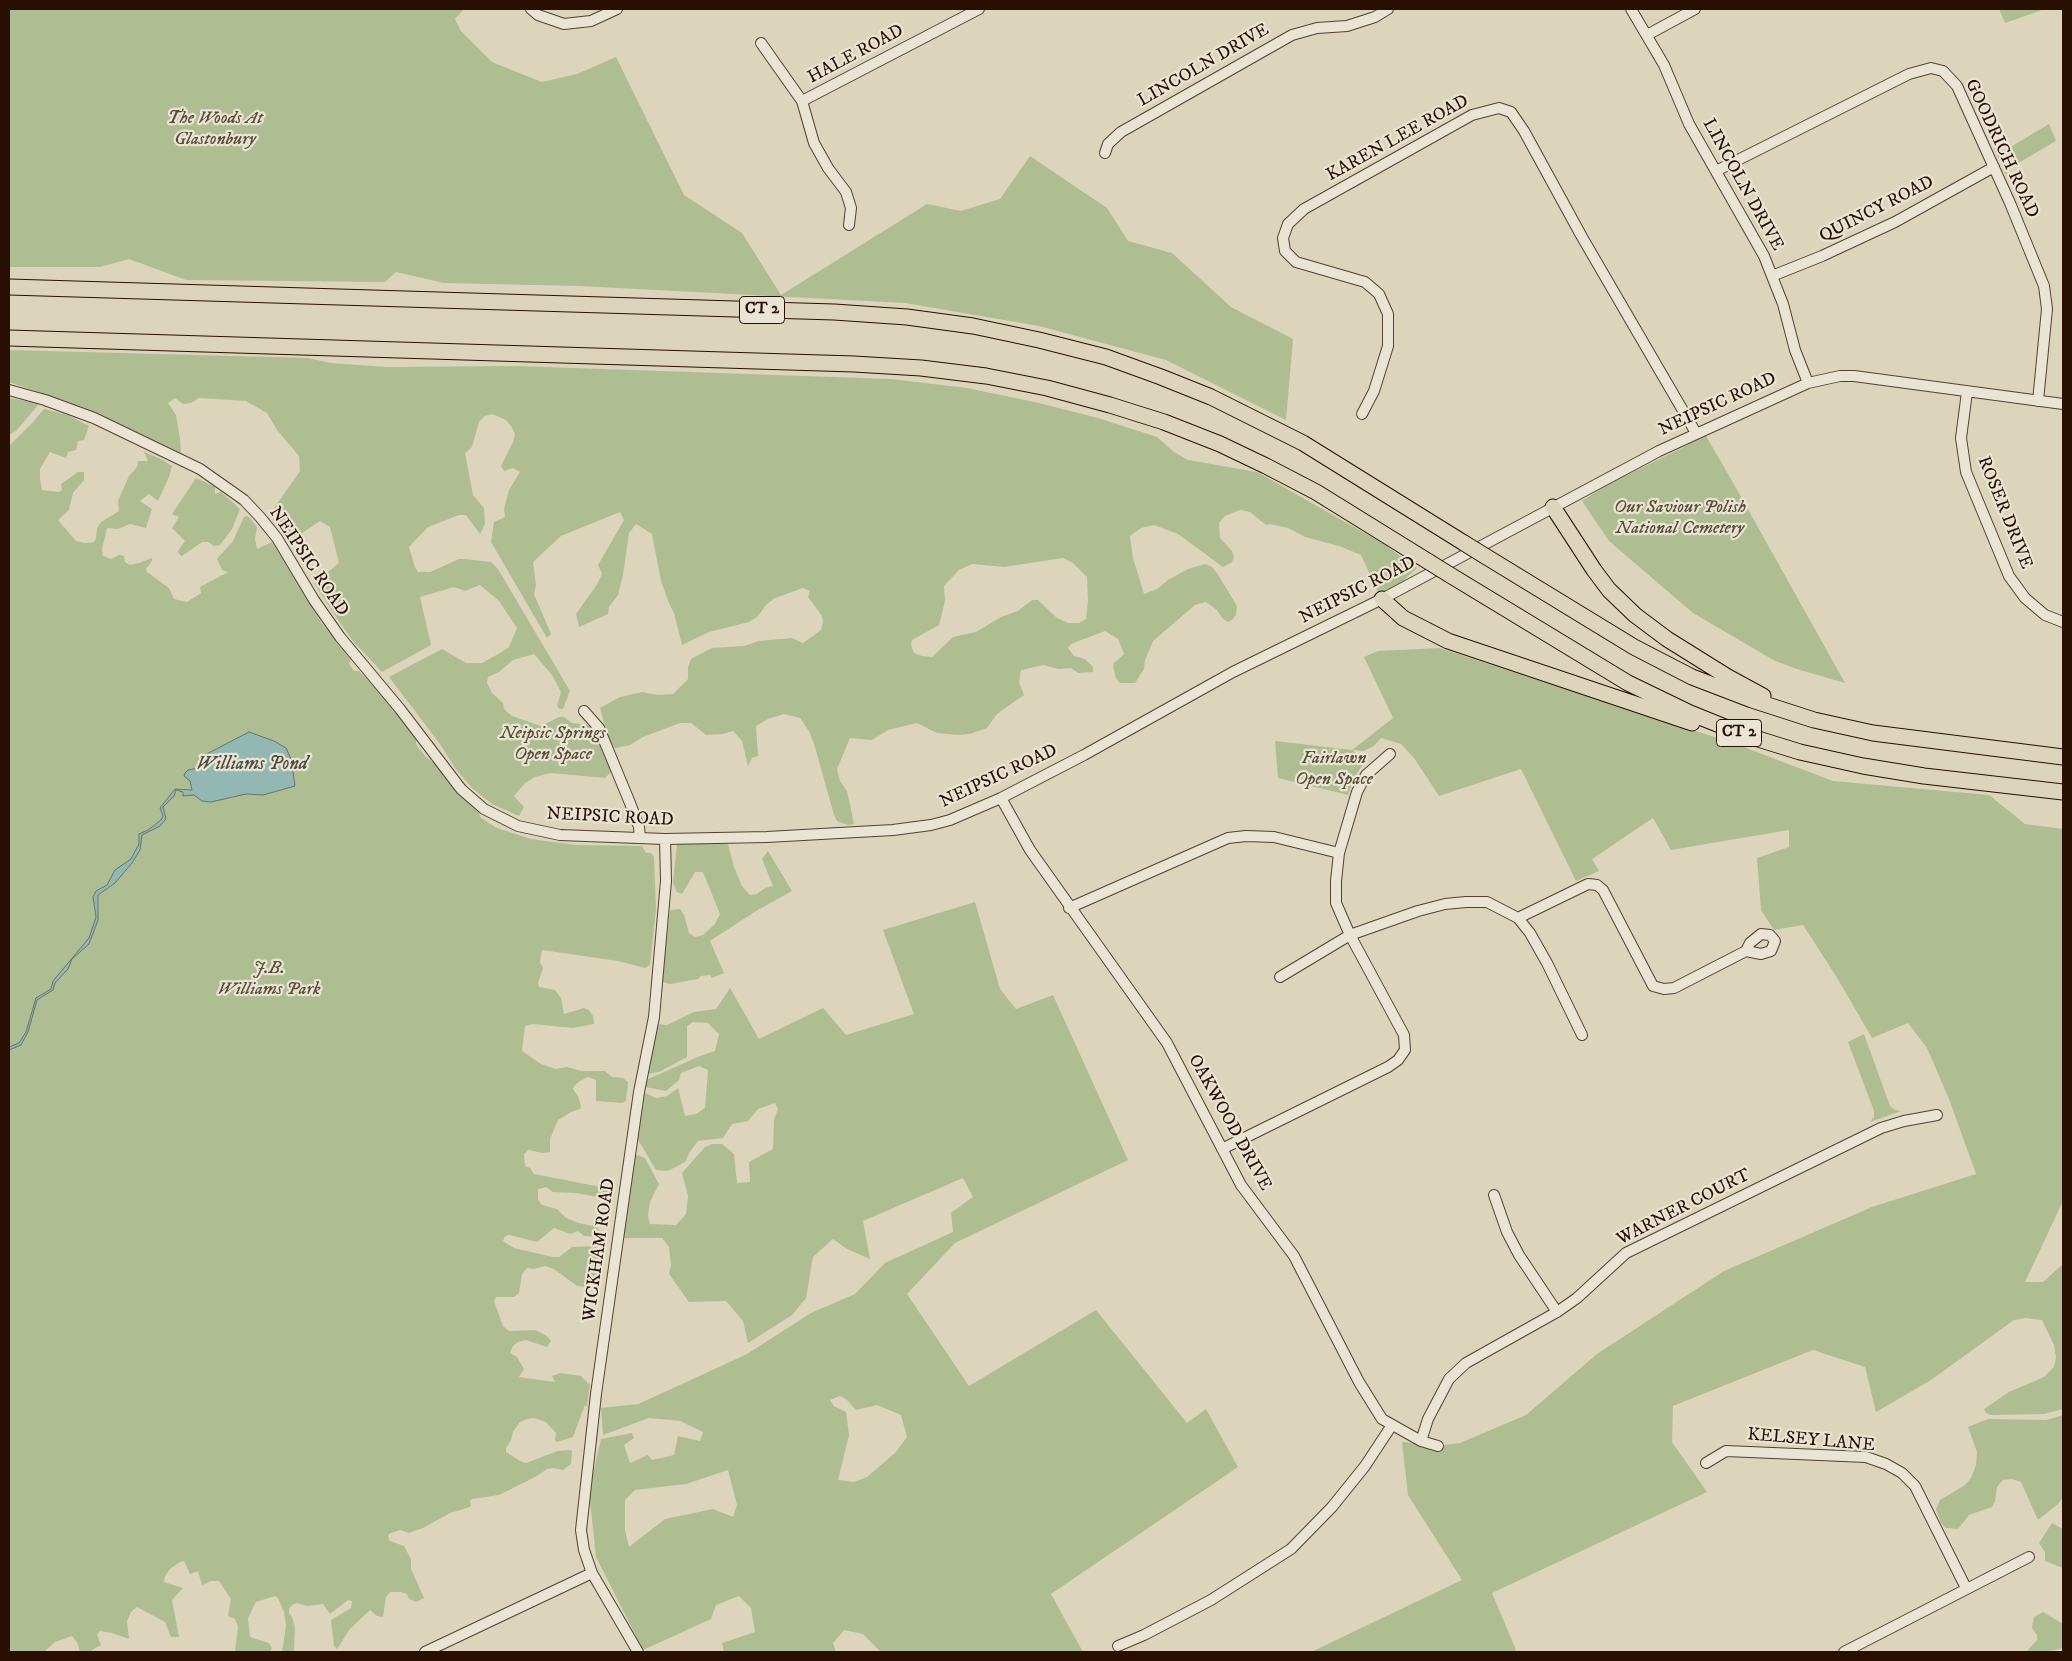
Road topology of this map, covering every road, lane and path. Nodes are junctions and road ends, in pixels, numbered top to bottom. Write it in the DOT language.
graph roads {
  1 [pos="532,9"];
  2 [pos="616,9"];
  3 [pos="980,9"];
  4 [pos="1388,9"];
  5 [pos="1632,9"];
  6 [pos="1695,9"];
  7 [pos="1647,35"];
  8 [pos="761,43"];
  9 [pos="802,101"];
  10 [pos="1105,153"];
  11 [pos="1994,167"];
  12 [pos="1716,171"];
  13 [pos="849,225"];
  14 [pos="1772,276"];
  15 [pos="9,287"];
  16 [pos="9,338"];
  17 [pos="1808,383"];
  18 [pos="9,390"];
  19 [pos="1967,392"];
  20 [pos="2038,401"];
  21 [pos="2063,404"];
  22 [pos="1362,414"];
  23 [pos="1696,433"];
  24 [pos="1552,507"];
  25 [pos="1382,599"];
  26 [pos="2063,622"];
  27 [pos="584,711"];
  28 [pos="1799,716"];
  29 [pos="1742,734"];
  30 [pos="1390,754"];
  31 [pos="2063,757"];
  32 [pos="2063,792"];
  33 [pos="1001,798"];
  34 [pos="640,838"];
  35 [pos="665,839"];
  36 [pos="1339,853"];
  37 [pos="1069,908"];
  38 [pos="1518,918"];
  39 [pos="1350,935"];
  40 [pos="1746,951"];
  41 [pos="1280,976"];
  42 [pos="1582,1035"];
  43 [pos="1937,1115"];
  44 [pos="1222,1149"];
  45 [pos="1494,1195"];
  46 [pos="1557,1312"];
  47 [pos="1392,1425"];
  48 [pos="1421,1441"];
  49 [pos="1438,1446"];
  50 [pos="1706,1463"];
  51 [pos="2029,1557"];
  52 [pos="592,1573"];
  53 [pos="1966,1588"];
  54 [pos="1118,1646"];
  55 [pos="425,1652"];
  56 [pos="638,1652"];
  57 [pos="1844,1652"];
  1 -- 2 [label="street"];
  3 -- 9 [label="street, HALE ROAD"];
  4 -- 10 [label="street, LINCOLN DRIVE"];
  5 -- 7 [label="street, LINCOLN DRIVE"];
  6 -- 7 [label="street"];
  7 -- 12 [label="street, LINCOLN DRIVE"];
  8 -- 9 [label="street"];
  9 -- 13 [label="street"];
  11 -- 12 [label="street, GOODRICH ROAD"];
  11 -- 14 [label="street, QUINCY ROAD"];
  11 -- 20 [label="street, GOODRICH ROAD"];
  12 -- 14 [label="street, LINCOLN DRIVE"];
  14 -- 17 [label="street, LINCOLN DRIVE"];
  15 -- 28 [label="highway, CT 2, bridge"];
  16 -- 29 [label="highway, CT 2, bridge"];
  17 -- 19 [label="street, NEIPSIC ROAD"];
  17 -- 23 [label="street, NEIPSIC ROAD"];
  18 -- 34 [label="street, NEIPSIC ROAD"];
  19 -- 20 [label="street, NEIPSIC ROAD"];
  19 -- 26 [label="street, ROSER DRIVE"];
  20 -- 21 [label="street, NEIPSIC ROAD"];
  22 -- 23 [label="street, KAREN LEE ROAD"];
  23 -- 24 [label="street, NEIPSIC ROAD"];
  24 -- 25 [label="street, NEIPSIC ROAD"];
  24 -- 28 [label="highway"];
  25 -- 29 [label="highway"];
  25 -- 33 [label="street, NEIPSIC ROAD"];
  27 -- 34 [label="street"];
  28 -- 31 [label="highway, CT 2"];
  29 -- 32 [label="highway, CT 2"];
  30 -- 36 [label="street"];
  33 -- 35 [label="street, NEIPSIC ROAD"];
  33 -- 37 [label="street, OAKWOOD DRIVE"];
  34 -- 35 [label="street, NEIPSIC ROAD"];
  35 -- 52 [label="street, WICKHAM ROAD"];
  36 -- 37 [label="street"];
  36 -- 39 [label="street"];
  37 -- 44 [label="street, OAKWOOD DRIVE"];
  38 -- 39 [label="street"];
  38 -- 40 [label="street"];
  38 -- 42 [label="street"];
  39 -- 41 [label="street"];
  39 -- 44 [label="street"];
  43 -- 46 [label="street, WARNER COURT"];
  44 -- 47 [label="street, OAKWOOD DRIVE"];
  45 -- 46 [label="street"];
  46 -- 48 [label="street, WARNER COURT"];
  47 -- 48 [label="street, OAKWOOD DRIVE"];
  47 -- 54 [label="street"];
  48 -- 49 [label="street, OAKWOOD DRIVE"];
  50 -- 53 [label="street, KELSEY LANE"];
  51 -- 53 [label="street"];
  52 -- 55 [label="street"];
  52 -- 56 [label="street, WICKHAM ROAD"];
  53 -- 57 [label="street"];
}
